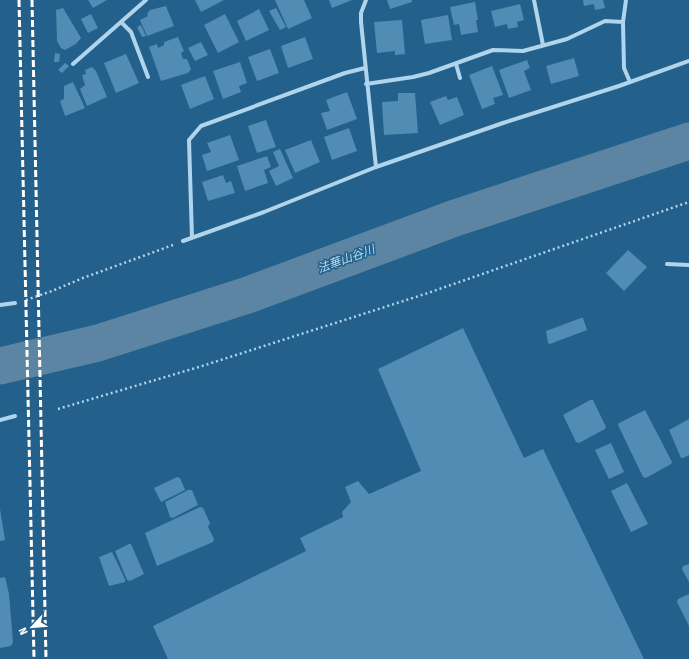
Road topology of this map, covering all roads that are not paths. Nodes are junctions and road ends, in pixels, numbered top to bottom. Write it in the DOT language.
graph roads {
  1 [pos="146,0"];
  2 [pos="366,0"];
  3 [pos="534,0"];
  4 [pos="626,0"];
  5 [pos="121,22"];
  6 [pos="623,22"];
  7 [pos="542,46"];
  8 [pos="689,61"];
  9 [pos="73,64"];
  10 [pos="456,64"];
  11 [pos="365,68"];
  12 [pos="148,77"];
  13 [pos="460,78"];
  14 [pos="630,82"];
  15 [pos="366,84"];
  16 [pos="376,167"];
  17 [pos="192,238"];
  18 [pos="183,241"];
  19 [pos="667,264"];
  20 [pos="689,265"];
  21 [pos="15,303"];
  22 [pos="0,305"];
  23 [pos="15,416"];
  24 [pos="0,420"];
  1 -- 5 [label="street"];
  2 -- 11 [label="street"];
  3 -- 7 [label="street"];
  4 -- 6 [label="street"];
  5 -- 9 [label="street"];
  5 -- 12 [label="street"];
  6 -- 7 [label="street"];
  6 -- 14 [label="street"];
  7 -- 10 [label="street"];
  8 -- 14 [label="street"];
  10 -- 13 [label="street"];
  10 -- 15 [label="street"];
  11 -- 15 [label="street"];
  11 -- 17 [label="street"];
  14 -- 16 [label="street"];
  15 -- 16 [label="street"];
  16 -- 17 [label="street"];
  17 -- 18 [label="street"];
  19 -- 20 [label="street"];
  21 -- 22 [label="street"];
  23 -- 24 [label="street"];
}
